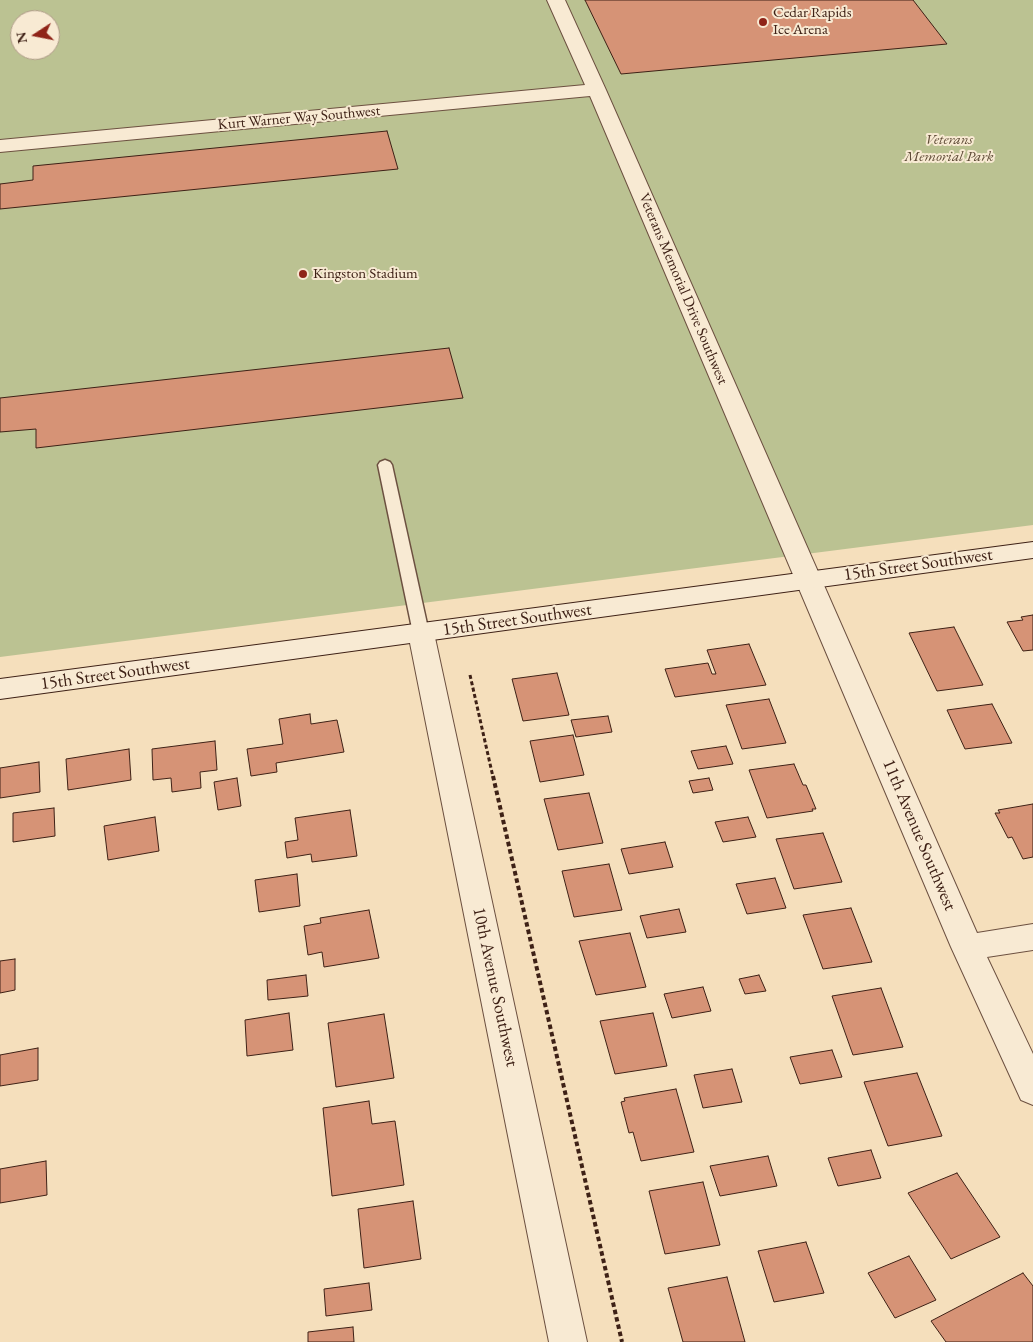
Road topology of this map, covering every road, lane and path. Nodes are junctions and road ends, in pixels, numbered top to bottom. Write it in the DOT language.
graph roads {
  1 [pos="556,0"];
  2 [pos="597,90"];
  3 [pos="0,146"];
  4 [pos="386,465"];
  5 [pos="1033,550"];
  6 [pos="808,580"];
  7 [pos="421,633"];
  8 [pos="470,675"];
  9 [pos="0,689"];
  10 [pos="1033,937"];
  11 [pos="968,947"];
  12 [pos="1033,1090"];
  13 [pos="568,1342"];
  14 [pos="622,1342"];
  1 -- 2 [label="street, Veterans Memorial Drive Southwest"];
  2 -- 3 [label="street, Kurt Warner Way Southwest"];
  2 -- 6 [label="street, Veterans Memorial Drive Southwest"];
  4 -- 7 [label="lane"];
  5 -- 6 [label="street, 15th Street Southwest"];
  6 -- 7 [label="street, 15th Street Southwest"];
  6 -- 11 [label="street, 11th Avenue Southwest"];
  7 -- 9 [label="street, 15th Street Southwest"];
  7 -- 13 [label="street, 10th Avenue Southwest"];
  8 -- 14 [label="path"];
  10 -- 11 [label="street"];
  11 -- 12 [label="street, 11th Avenue Southwest"];
}
